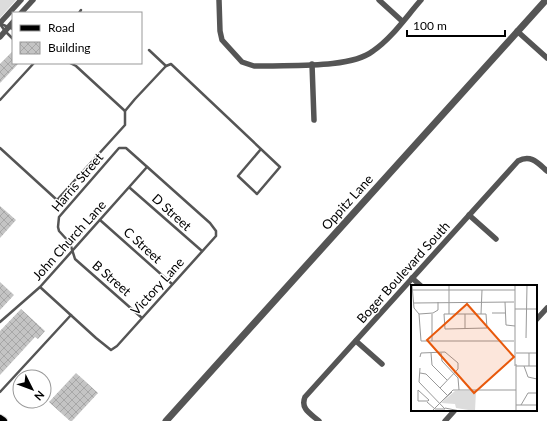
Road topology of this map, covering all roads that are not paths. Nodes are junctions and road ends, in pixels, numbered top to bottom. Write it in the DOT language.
graph roads {
  1 [pos="21,0"];
  2 [pos="33,0"];
  3 [pos="219,0"];
  4 [pos="379,0"];
  5 [pos="421,0"];
  6 [pos="546,0"];
  7 [pos="22,12"];
  8 [pos="402,21"];
  9 [pos="0,24"];
  10 [pos="12,26"];
  11 [pos="5,31"];
  12 [pos="518,31"];
  13 [pos="0,37"];
  14 [pos="12,38"];
  15 [pos="149,50"];
  16 [pos="547,58"];
  17 [pos="33,64"];
  18 [pos="72,64"];
  19 [pos="312,64"];
  20 [pos="166,66"];
  21 [pos="0,100"];
  22 [pos="126,111"];
  23 [pos="314,120"];
  24 [pos="0,148"];
  25 [pos="261,149"];
  26 [pos="148,167"];
  27 [pos="547,171"];
  28 [pos="130,188"];
  29 [pos="469,215"];
  30 [pos="100,220"];
  31 [pos="496,239"];
  32 [pos="72,251"];
  33 [pos="202,251"];
  34 [pos="412,278"];
  35 [pos="172,284"];
  36 [pos="420,285"];
  37 [pos="40,287"];
  38 [pos="547,308"];
  39 [pos="71,315"];
  40 [pos="142,318"];
  41 [pos="537,319"];
  42 [pos="0,322"];
  43 [pos="356,341"];
  44 [pos="382,364"];
  45 [pos="0,392"];
  46 [pos="454,411"];
  47 [pos="0,419"];
  48 [pos="3,421"];
  49 [pos="166,421"];
  50 [pos="318,421"];
  51 [pos="445,421"];
  1 -- 9 [label="street"];
  2 -- 7 [label="street"];
  3 -- 19 [label="street"];
  4 -- 8 [label="street"];
  5 -- 8 [label="street"];
  6 -- 12 [label="street, Oppitz Lane"];
  8 -- 19 [label="street"];
  9 -- 10 [label="lane"];
  9 -- 11 [label="lane"];
  10 -- 11 [label="street"];
  11 -- 13 [label="street"];
  11 -- 14 [label="lane"];
  12 -- 16 [label="street"];
  12 -- 49 [label="street, Oppitz Lane"];
  15 -- 20 [label="lane"];
  17 -- 21 [label="lane"];
  18 -- 22 [label="lane"];
  19 -- 23 [label="street"];
  20 -- 22 [label="lane"];
  20 -- 25 [label="lane"];
  22 -- 24 [label="lane"];
  25 -- 25 [label="lane"];
  26 -- 28 [label="lane, John Church Lane"];
  26 -- 32 [label="lane, Harris Street"];
  26 -- 33 [label="lane, Victory Lane"];
  27 -- 29 [label="street, Boger Boulevard South"];
  28 -- 30 [label="lane, John Church Lane"];
  28 -- 33 [label="lane, D Street"];
  29 -- 31 [label="street"];
  29 -- 34 [label="street, Boger Boulevard South"];
  30 -- 32 [label="lane, John Church Lane"];
  30 -- 35 [label="lane, C Street"];
  32 -- 37 [label="lane, John Church Lane"];
  32 -- 40 [label="lane, B Street"];
  33 -- 35 [label="lane, Victory Lane"];
  34 -- 36 [label="street"];
  34 -- 43 [label="street, Boger Boulevard South"];
  35 -- 40 [label="lane, Victory Lane"];
  37 -- 39 [label="lane"];
  37 -- 42 [label="lane, John Church Lane"];
  38 -- 41 [label="street"];
  39 -- 40 [label="lane, Victory Lane"];
  39 -- 45 [label="lane"];
  43 -- 44 [label="street"];
  43 -- 50 [label="street, Boger Boulevard South"];
  46 -- 51 [label="street"];
  47 -- 48 [label="main road"];
}
